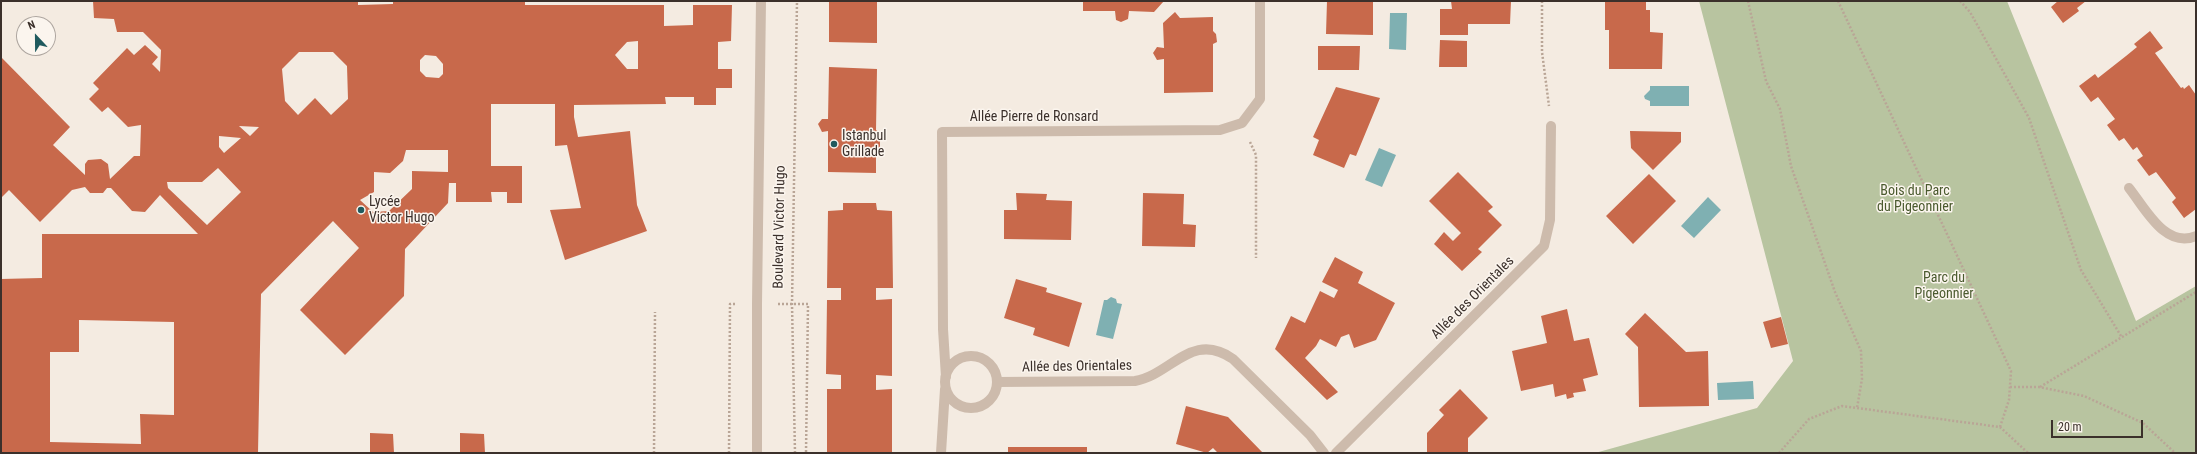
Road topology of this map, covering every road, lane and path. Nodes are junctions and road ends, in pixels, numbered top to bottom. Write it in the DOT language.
graph roads {
  1 [pos="761,1"];
  2 [pos="797,1"];
  3 [pos="1260,1"];
  4 [pos="1542,1"];
  5 [pos="1748,1"];
  6 [pos="1838,1"];
  7 [pos="1960,1"];
  8 [pos="1242,123"];
  9 [pos="1551,126"];
  10 [pos="2129,188"];
  11 [pos="2196,236"];
  12 [pos="1256,258"];
  13 [pos="2196,292"];
  14 [pos="655,312"];
  15 [pos="2121,336"];
  16 [pos="946,382"];
  17 [pos="997,382"];
  18 [pos="2010,387"];
  19 [pos="2039,387"];
  20 [pos="1857,408"];
  21 [pos="2000,427"];
  22 [pos="654,453"];
  23 [pos="757,453"];
  24 [pos="795,453"];
  25 [pos="941,453"];
  26 [pos="1324,453"];
  27 [pos="1336,453"];
  28 [pos="1779,453"];
  29 [pos="2028,453"];
  30 [pos="2175,453"];
  1 -- 23 [label="street, Boulevard Victor Hugo"];
  2 -- 24 [label="path, Boulevard Victor Hugo"];
  3 -- 8 [label="street"];
  4 -- 9 [label="path"];
  5 -- 20 [label="path"];
  6 -- 18 [label="path"];
  7 -- 15 [label="path"];
  8 -- 12 [label="path"];
  8 -- 16 [label="street, Allée Pierre de Ronsard"];
  9 -- 27 [label="street, Allée des Orientales"];
  10 -- 11 [label="street"];
  13 -- 15 [label="path"];
  14 -- 22 [label="path"];
  15 -- 19 [label="path"];
  16 -- 17 [label="street"];
  16 -- 17 [label="street"];
  16 -- 25 [label="street, Allée Pierre de Ronsard"];
  17 -- 26 [label="street, Allée des Orientales"];
  18 -- 19 [label="path"];
  18 -- 21 [label="path"];
  19 -- 30 [label="path"];
  20 -- 21 [label="path"];
  20 -- 28 [label="path"];
  21 -- 29 [label="path"];
}
